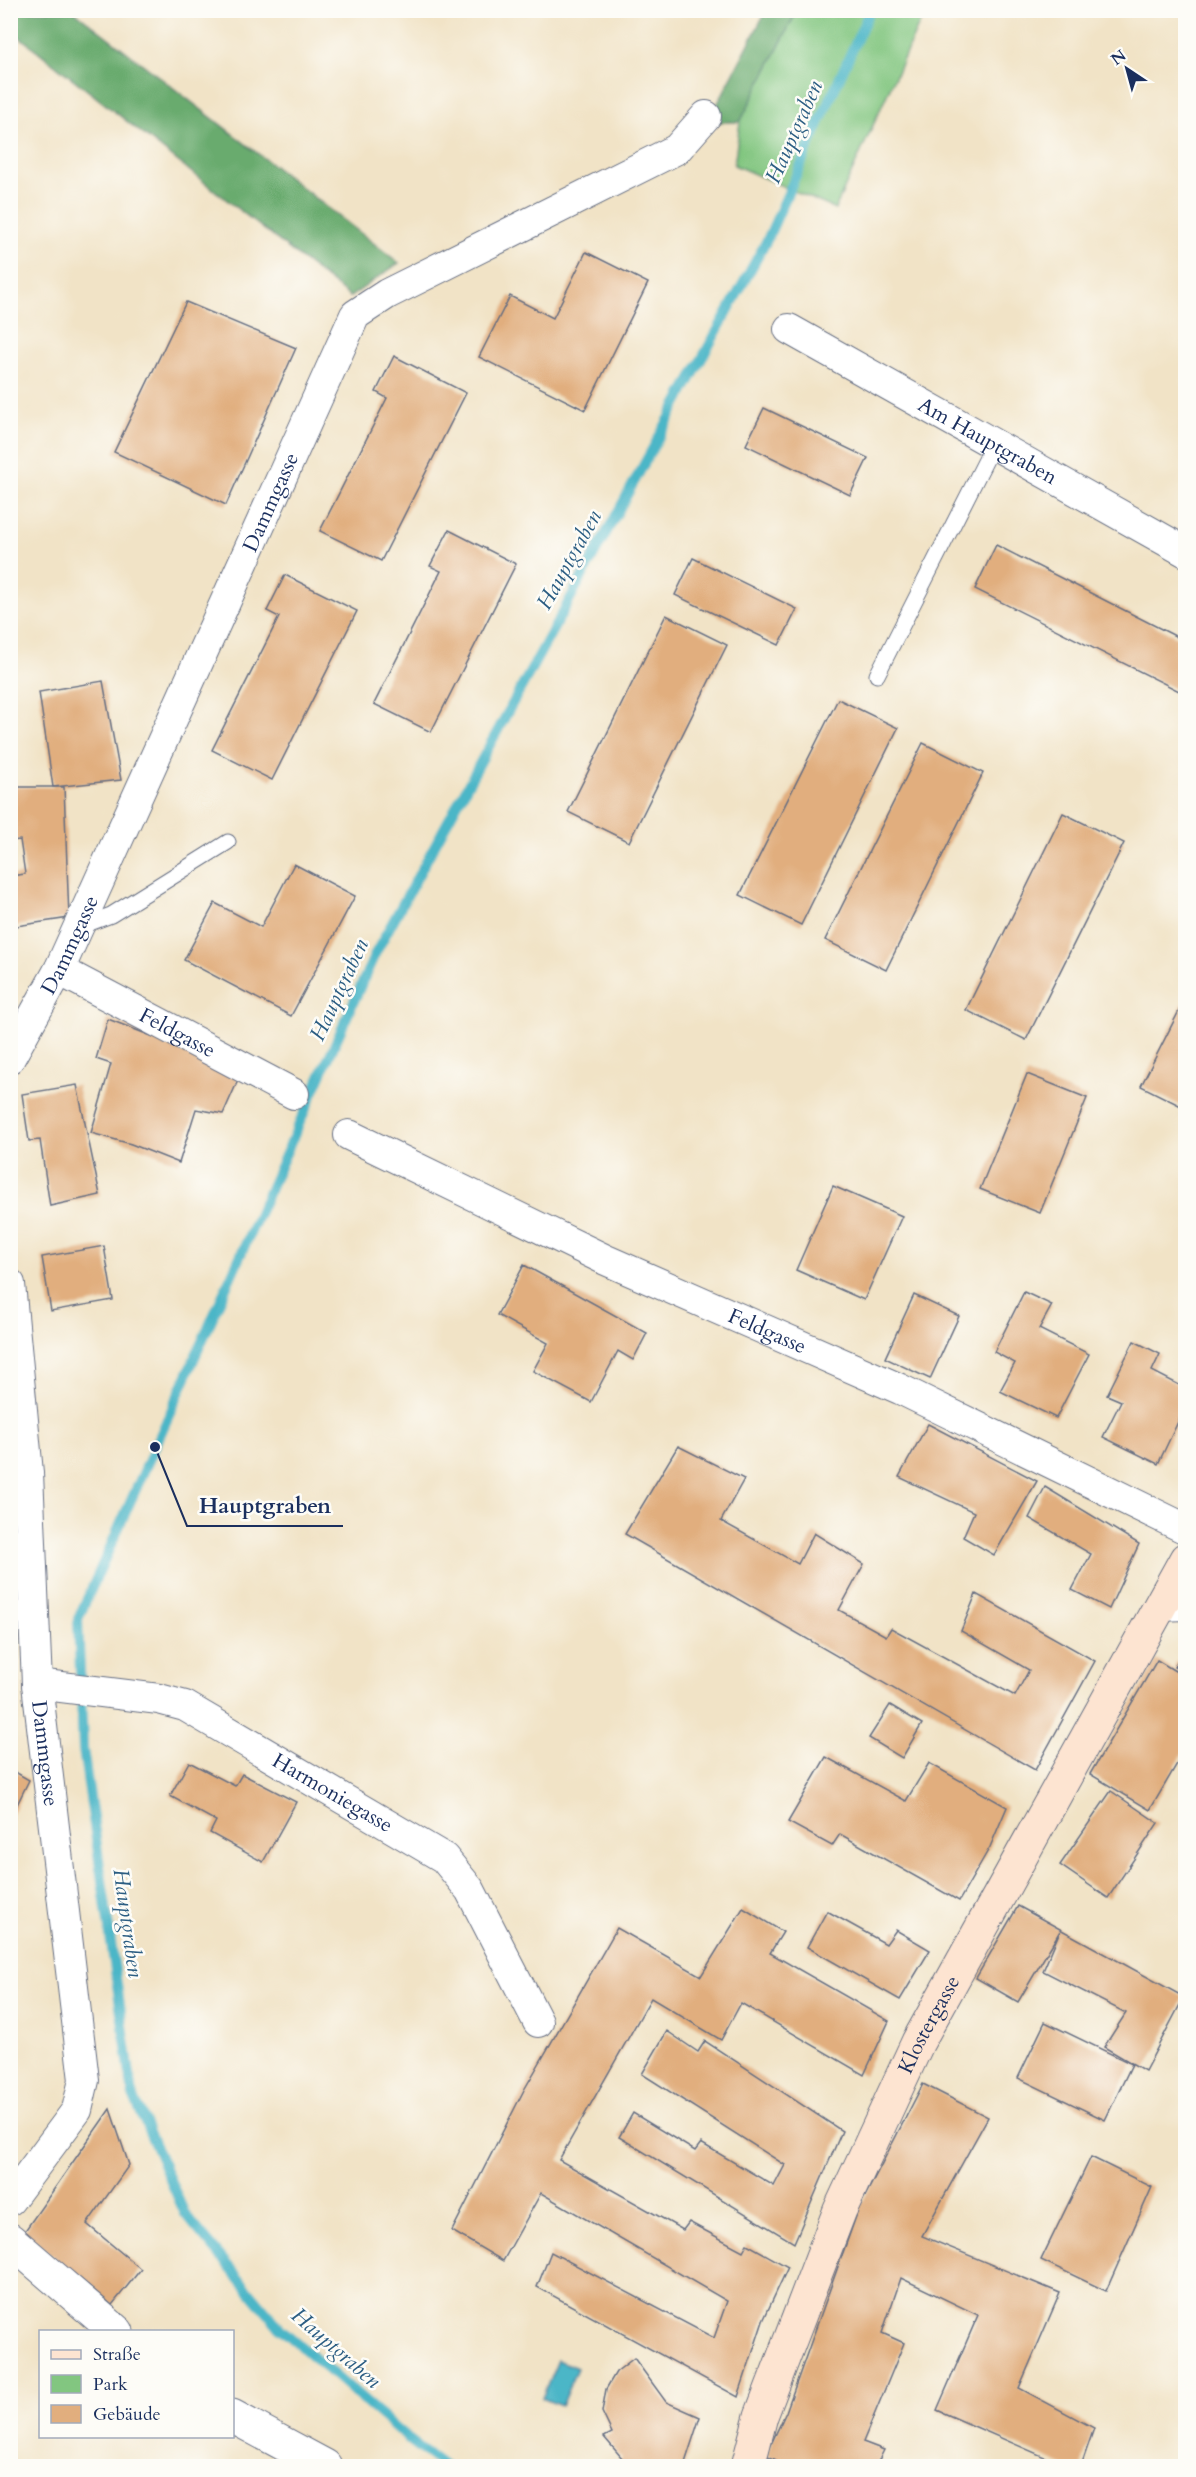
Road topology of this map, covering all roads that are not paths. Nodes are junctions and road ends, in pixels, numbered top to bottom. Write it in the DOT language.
graph roads {
  1 [pos="706,116"];
  2 [pos="789,328"];
  3 [pos="994,444"];
  4 [pos="1185,552"];
  5 [pos="877,675"];
  6 [pos="228,842"];
  7 [pos="79,927"];
  8 [pos="59,970"];
  9 [pos="10,1058"];
  10 [pos="294,1094"];
  11 [pos="349,1135"];
  12 [pos="10,1284"];
  13 [pos="1185,1528"];
  14 [pos="1185,1559"];
  15 [pos="1173,1605"];
  16 [pos="10,1610"];
  17 [pos="36,1624"];
  18 [pos="38,1684"];
  19 [pos="538,2022"];
  20 [pos="10,2200"];
  21 [pos="10,2240"];
  22 [pos="116,2330"];
  23 [pos="234,2417"];
  24 [pos="325,2466"];
  25 [pos="747,2466"];
  1 -- 7 [label="street, Dammgasse"];
  2 -- 3 [label="street, Am Hauptgraben"];
  3 -- 4 [label="street, Am Hauptgraben"];
  3 -- 5 [label="lane"];
  6 -- 7 [label="lane"];
  7 -- 8 [label="street, Dammgasse"];
  8 -- 9 [label="street, Dammgasse"];
  8 -- 10 [label="street, Feldgasse"];
  11 -- 13 [label="street, Feldgasse"];
  12 -- 17 [label="street, Dammgasse"];
  14 -- 15 [label="main road, Klostergasse"];
  15 -- 25 [label="main road, Klostergasse"];
  16 -- 17 [label="lane"];
  17 -- 18 [label="street, Dammgasse"];
  18 -- 19 [label="street, Harmoniegasse"];
  18 -- 20 [label="street, Dammgasse"];
  21 -- 22 [label="street"];
  23 -- 24 [label="street"];
}
